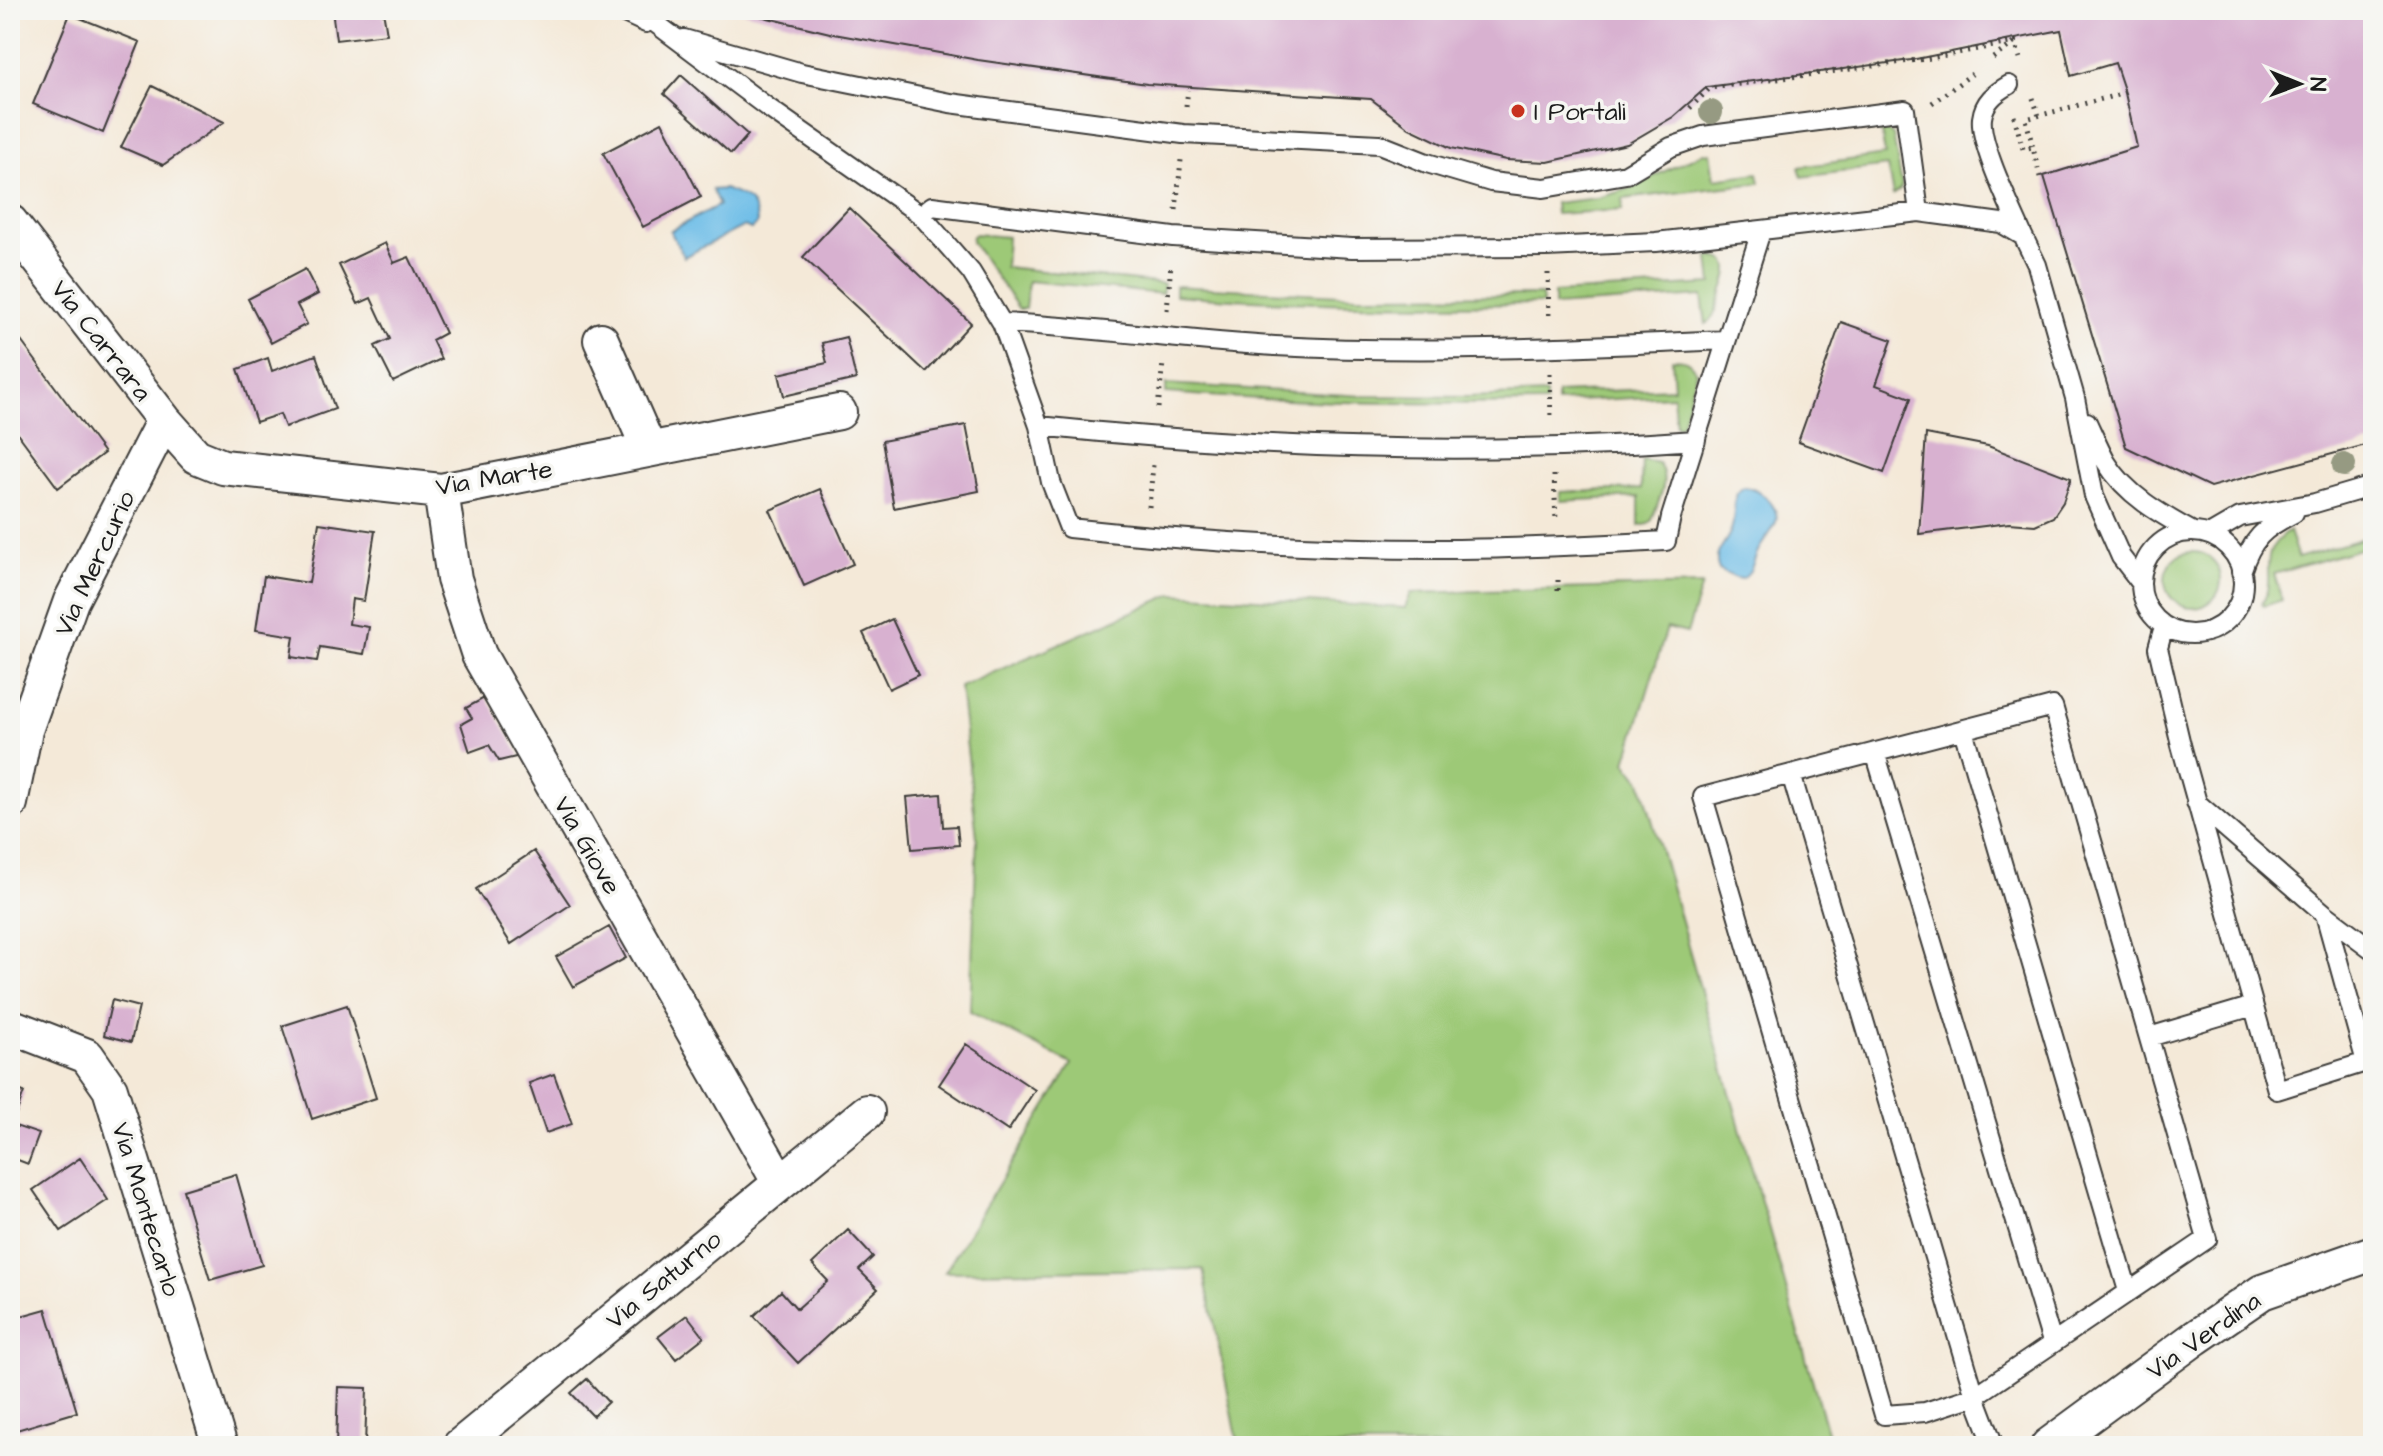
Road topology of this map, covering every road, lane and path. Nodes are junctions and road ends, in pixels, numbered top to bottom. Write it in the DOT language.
graph roads {
  1 [pos="618,10"];
  2 [pos="638,10"];
  3 [pos="672,36"];
  4 [pos="2009,85"];
  5 [pos="2125,93"];
  6 [pos="2016,109"];
  7 [pos="2032,147"];
  8 [pos="1182,153"];
  9 [pos="2040,177"];
  10 [pos="1919,212"];
  11 [pos="921,215"];
  12 [pos="1175,218"];
  13 [pos="10,222"];
  14 [pos="1761,231"];
  15 [pos="2023,236"];
  16 [pos="1172,257"];
  17 [pos="1547,266"];
  18 [pos="1002,323"];
  19 [pos="1166,323"];
  20 [pos="1549,332"];
  21 [pos="601,340"];
  22 [pos="1726,340"];
  23 [pos="1163,355"];
  24 [pos="1549,364"];
  25 [pos="2075,398"];
  26 [pos="839,412"];
  27 [pos="164,420"];
  28 [pos="1157,421"];
  29 [pos="1039,426"];
  30 [pos="1552,432"];
  31 [pos="1696,440"];
  32 [pos="649,449"];
  33 [pos="1155,452"];
  34 [pos="1554,464"];
  35 [pos="2373,486"];
  36 [pos="441,491"];
  37 [pos="2315,503"];
  38 [pos="1148,520"];
  39 [pos="1556,530"];
  40 [pos="2201,533"];
  41 [pos="2241,572"];
  42 [pos="2141,583"];
  43 [pos="2164,626"];
  44 [pos="1963,730"];
  45 [pos="1875,752"];
  46 [pos="1791,774"];
  47 [pos="2196,802"];
  48 [pos="10,803"];
  49 [pos="2325,914"];
  50 [pos="2373,950"];
  51 [pos="2253,1006"];
  52 [pos="10,1026"];
  53 [pos="2149,1037"];
  54 [pos="867,1112"];
  55 [pos="780,1183"];
  56 [pos="2373,1253"];
  57 [pos="2128,1291"];
  58 [pos="2052,1342"];
  59 [pos="1975,1396"];
  60 [pos="220,1446"];
  61 [pos="460,1446"];
  62 [pos="1994,1446"];
  63 [pos="2048,1446"];
  1 -- 3 [label="lane"];
  2 -- 3 [label="lane"];
  3 -- 10 [label="lane"];
  3 -- 11 [label="lane"];
  4 -- 15 [label="lane"];
  5 -- 7 [label="path"];
  6 -- 7 [label="path"];
  7 -- 9 [label="path"];
  8 -- 12 [label="path"];
  10 -- 14 [label="lane"];
  10 -- 15 [label="lane"];
  11 -- 14 [label="lane"];
  11 -- 18 [label="lane"];
  13 -- 27 [label="street, Via Carrara"];
  14 -- 22 [label="lane"];
  15 -- 25 [label="lane"];
  16 -- 19 [label="path"];
  17 -- 20 [label="path"];
  18 -- 22 [label="lane"];
  18 -- 29 [label="lane"];
  21 -- 32 [label="street"];
  22 -- 31 [label="lane"];
  23 -- 28 [label="path"];
  24 -- 30 [label="path"];
  25 -- 40 [label="lane"];
  25 -- 42 [label="lane"];
  26 -- 32 [label="street, Via Marte"];
  27 -- 36 [label="street, Via Marte"];
  27 -- 48 [label="street, Via Mercurio"];
  29 -- 31 [label="lane"];
  29 -- 31 [label="lane"];
  32 -- 36 [label="street, Via Marte"];
  33 -- 38 [label="path"];
  34 -- 39 [label="path"];
  35 -- 37 [label="lane"];
  36 -- 55 [label="street, Via Giove"];
  37 -- 40 [label="lane"];
  37 -- 41 [label="lane"];
  40 -- 41 [label="lane"];
  40 -- 42 [label="lane"];
  41 -- 43 [label="lane"];
  42 -- 43 [label="lane"];
  43 -- 47 [label="lane"];
  44 -- 45 [label="lane"];
  44 -- 53 [label="lane"];
  44 -- 57 [label="lane"];
  45 -- 46 [label="lane"];
  45 -- 58 [label="lane"];
  46 -- 59 [label="lane"];
  46 -- 59 [label="lane"];
  47 -- 49 [label="lane"];
  47 -- 51 [label="lane"];
  49 -- 50 [label="lane"];
  49 -- 51 [label="lane"];
  51 -- 53 [label="lane"];
  52 -- 60 [label="street, Via Montecarlo"];
  53 -- 57 [label="lane"];
  54 -- 55 [label="street, Via Saturno"];
  55 -- 61 [label="street, Via Saturno"];
  56 -- 63 [label="street, Via Verdina"];
  57 -- 58 [label="lane"];
  58 -- 59 [label="lane"];
  59 -- 62 [label="lane"];
}
